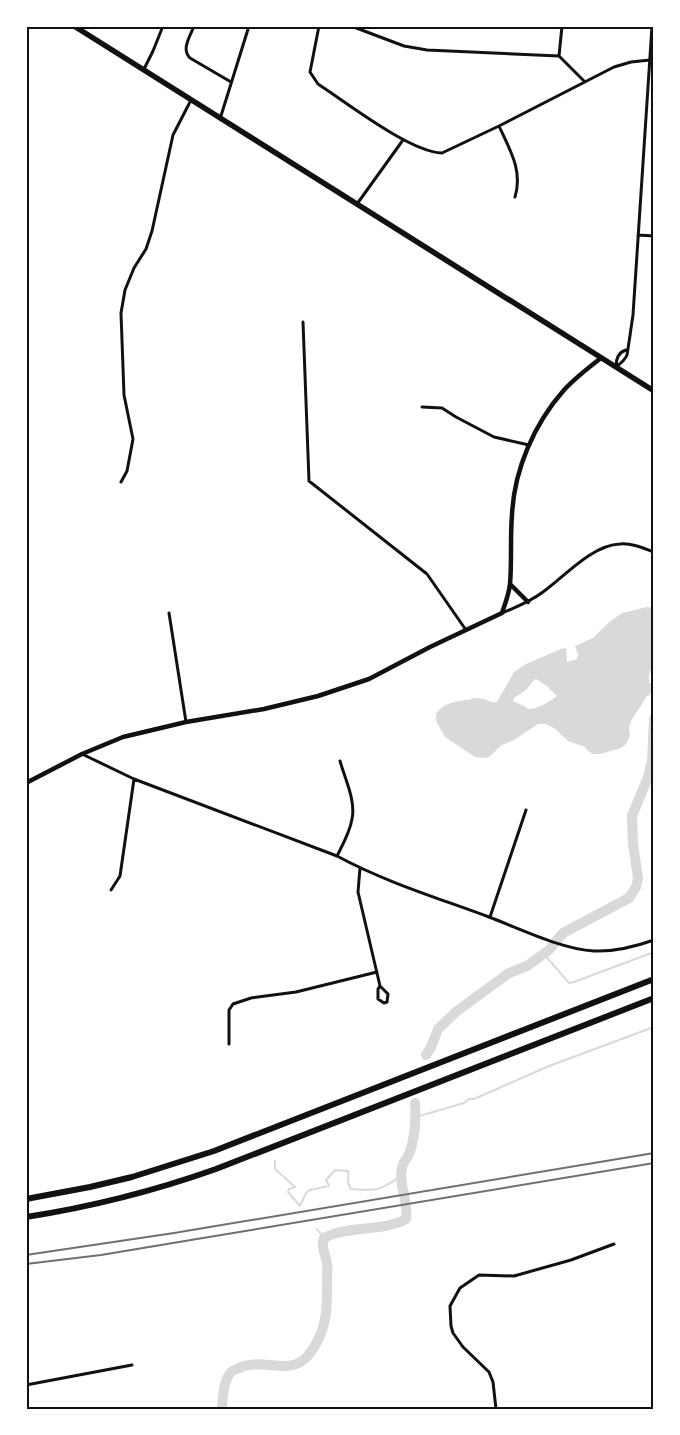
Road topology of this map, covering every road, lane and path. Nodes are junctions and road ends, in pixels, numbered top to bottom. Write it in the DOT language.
graph roads {
  1 [pos="74,26"];
  2 [pos="163,26"];
  3 [pos="194,26"];
  4 [pos="249,26"];
  5 [pos="319,26"];
  6 [pos="351,26"];
  7 [pos="562,26"];
  8 [pos="652,26"];
  9 [pos="559,56"];
  10 [pos="650,60"];
  11 [pos="143,70"];
  12 [pos="231,82"];
  13 [pos="585,82"];
  14 [pos="191,100"];
  15 [pos="220,119"];
  16 [pos="499,126"];
  17 [pos="403,140"];
  18 [pos="515,197"];
  19 [pos="357,204"];
  20 [pos="638,235"];
  21 [pos="654,236"];
  22 [pos="303,322"];
  23 [pos="626,350"];
  24 [pos="601,358"];
  25 [pos="616,367"];
  26 [pos="654,391"];
  27 [pos="422,407"];
  28 [pos="529,445"];
  29 [pos="121,482"];
  30 [pos="654,552"];
  31 [pos="510,584"];
  32 [pos="528,602"];
  33 [pos="169,613"];
  34 [pos="502,613"];
  35 [pos="466,631"];
  36 [pos="186,722"];
  37 [pos="82,754"];
  38 [pos="340,762"];
  39 [pos="134,779"];
  40 [pos="26,783"];
  41 [pos="526,810"];
  42 [pos="337,856"];
  43 [pos="360,868"];
  44 [pos="111,890"];
  45 [pos="490,917"];
  46 [pos="654,940"];
  47 [pos="377,972"];
  48 [pos="654,979"];
  49 [pos="380,986"];
  50 [pos="654,998"];
  51 [pos="229,1044"];
  52 [pos="26,1199"];
  53 [pos="26,1217"];
  54 [pos="614,1244"];
  55 [pos="132,1365"];
  56 [pos="26,1385"];
  57 [pos="496,1409"];
  1 -- 11 [label="main road"];
  2 -- 11 [label="street"];
  3 -- 12 [label="street"];
  4 -- 12 [label="street"];
  5 -- 17 [label="street"];
  6 -- 9 [label="street"];
  7 -- 9 [label="street"];
  8 -- 10 [label="street"];
  9 -- 13 [label="street"];
  10 -- 13 [label="street"];
  10 -- 20 [label="street"];
  11 -- 14 [label="main road"];
  12 -- 15 [label="street"];
  13 -- 16 [label="street"];
  14 -- 15 [label="main road"];
  14 -- 29 [label="street"];
  15 -- 19 [label="main road"];
  16 -- 17 [label="street"];
  16 -- 18 [label="street"];
  17 -- 19 [label="street"];
  19 -- 24 [label="main road"];
  20 -- 21 [label="street"];
  20 -- 23 [label="street"];
  22 -- 35 [label="street"];
  23 -- 25 [label="street"];
  23 -- 25 [label="street"];
  24 -- 25 [label="main road"];
  24 -- 28 [label="street"];
  25 -- 26 [label="main road"];
  27 -- 28 [label="street"];
  28 -- 31 [label="street"];
  30 -- 32 [label="street"];
  31 -- 32 [label="street"];
  31 -- 34 [label="street"];
  32 -- 34 [label="street"];
  33 -- 36 [label="street"];
  34 -- 35 [label="street"];
  35 -- 36 [label="street"];
  36 -- 37 [label="street"];
  37 -- 39 [label="street"];
  37 -- 40 [label="street"];
  38 -- 42 [label="street"];
  39 -- 42 [label="street"];
  39 -- 44 [label="street"];
  41 -- 45 [label="street"];
  42 -- 43 [label="street"];
  43 -- 45 [label="street"];
  43 -- 47 [label="street"];
  45 -- 46 [label="street"];
  47 -- 49 [label="street"];
  47 -- 51 [label="street"];
  48 -- 52 [label="highway"];
  49 -- 49 [label="street"];
  50 -- 53 [label="highway"];
  54 -- 57 [label="street"];
  55 -- 56 [label="street"];
}
